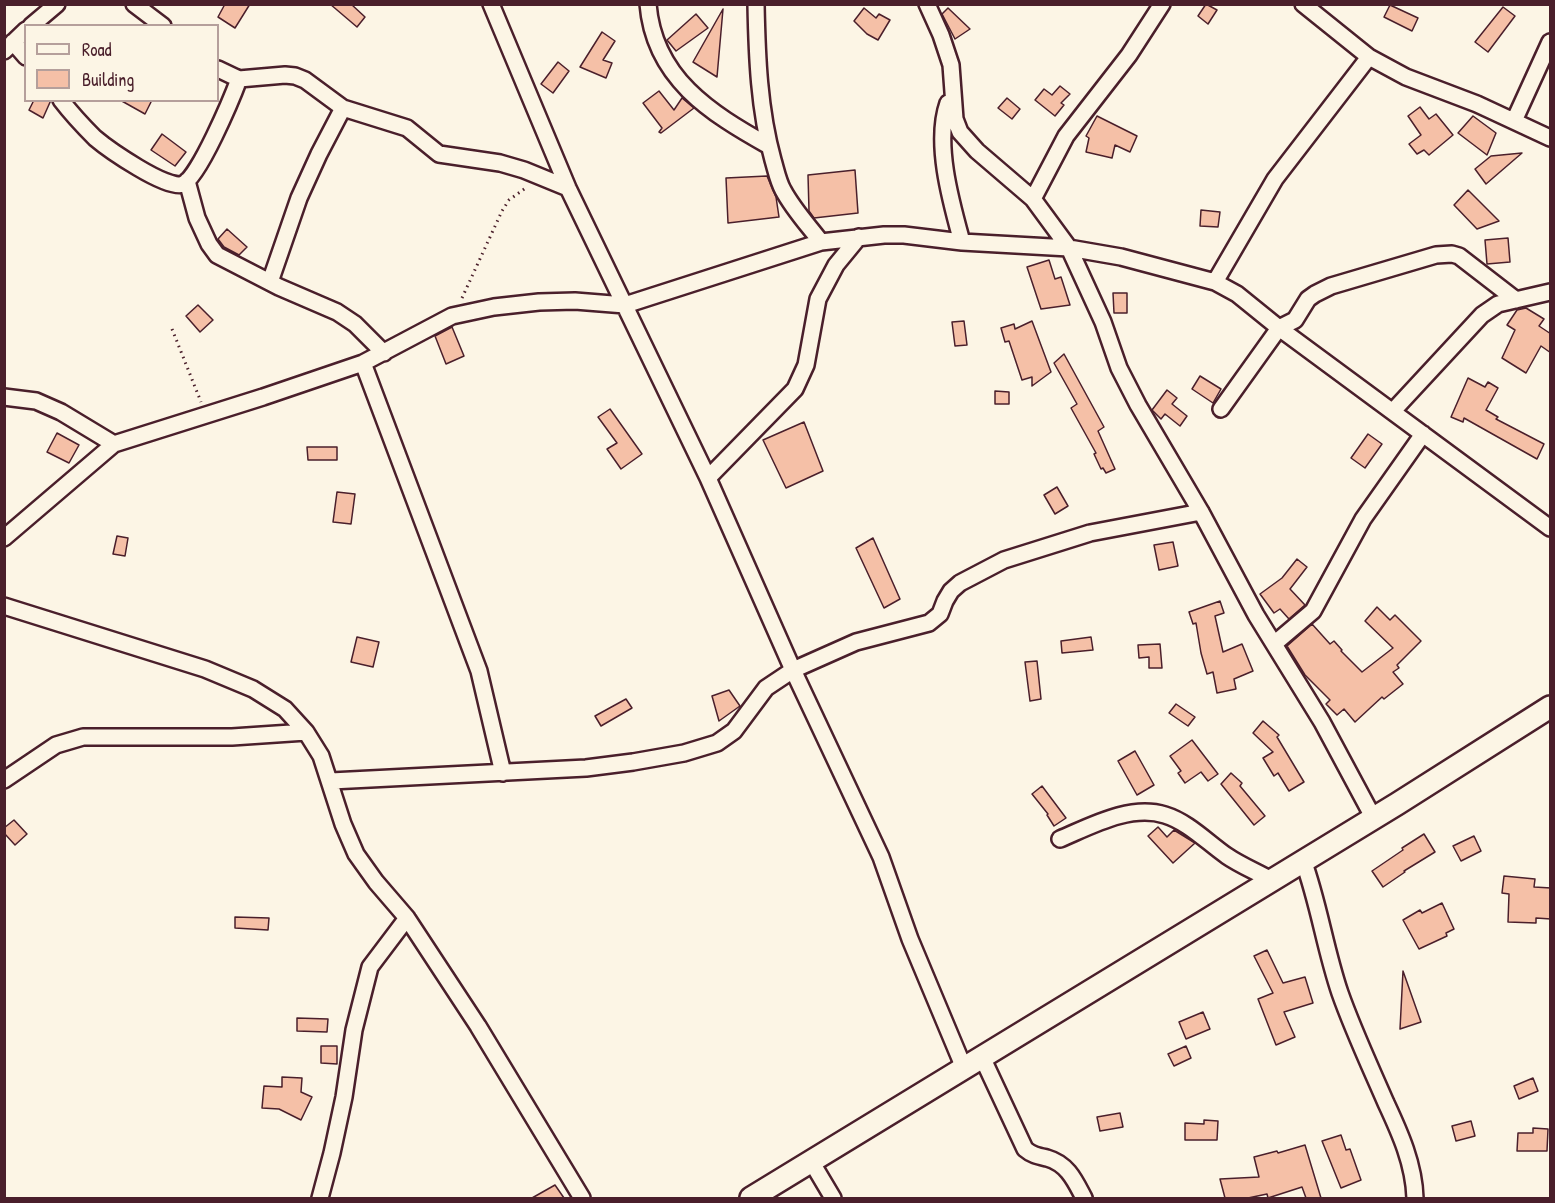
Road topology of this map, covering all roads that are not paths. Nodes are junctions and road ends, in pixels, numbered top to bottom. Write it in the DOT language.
graph roads {
  1 [pos="57,4"];
  2 [pos="134,4"];
  3 [pos="491,4"];
  4 [pos="648,4"];
  5 [pos="756,4"];
  6 [pos="927,4"];
  7 [pos="1161,4"];
  8 [pos="1303,4"];
  9 [pos="33,24"];
  10 [pos="160,24"];
  11 [pos="24,32"];
  12 [pos="1551,42"];
  13 [pos="9,47"];
  14 [pos="24,56"];
  15 [pos="1369,57"];
  16 [pos="219,69"];
  17 [pos="240,79"];
  18 [pos="953,89"];
  19 [pos="63,102"];
  20 [pos="343,108"];
  21 [pos="1514,121"];
  22 [pos="1551,138"];
  23 [pos="769,146"];
  24 [pos="187,181"];
  25 [pos="568,188"];
  26 [pos="1033,199"];
  27 [pos="859,237"];
  28 [pos="821,242"];
  29 [pos="962,242"];
  30 [pos="1069,248"];
  31 [pos="270,282"];
  32 [pos="1215,282"];
  33 [pos="1551,292"];
  34 [pos="1516,300"];
  35 [pos="625,305"];
  36 [pos="1279,328"];
  37 [pos="384,353"];
  38 [pos="363,363"];
  39 [pos="4,397"];
  40 [pos="1221,409"];
  41 [pos="1393,411"];
  42 [pos="1423,434"];
  43 [pos="114,444"];
  44 [pos="708,478"];
  45 [pos="1201,512"];
  46 [pos="1551,528"];
  47 [pos="4,538"];
  48 [pos="4,606"];
  49 [pos="1274,644"];
  50 [pos="793,670"];
  51 [pos="1551,707"];
  52 [pos="306,732"];
  53 [pos="503,773"];
  54 [pos="4,780"];
  55 [pos="331,781"];
  56 [pos="1373,817"];
  57 [pos="1060,839"];
  58 [pos="1303,860"];
  59 [pos="1271,880"];
  60 [pos="407,918"];
  61 [pos="973,1063"];
  62 [pos="811,1161"];
  63 [pos="320,1198"];
  64 [pos="582,1198"];
  65 [pos="751,1198"];
  66 [pos="833,1198"];
  67 [pos="1084,1198"];
  68 [pos="1415,1198"];
  1 -- 9 [label="street"];
  2 -- 10 [label="street"];
  3 -- 25 [label="street"];
  4 -- 23 [label="street"];
  5 -- 23 [label="street"];
  6 -- 18 [label="street"];
  7 -- 26 [label="street"];
  8 -- 15 [label="street"];
  11 -- 13 [label="street"];
  12 -- 21 [label="street"];
  13 -- 14 [label="street"];
  15 -- 21 [label="street"];
  15 -- 32 [label="street"];
  16 -- 17 [label="street"];
  17 -- 20 [label="street"];
  17 -- 24 [label="street"];
  18 -- 26 [label="street"];
  18 -- 29 [label="street"];
  19 -- 24 [label="street"];
  20 -- 25 [label="street"];
  20 -- 31 [label="street"];
  21 -- 22 [label="street"];
  23 -- 28 [label="street"];
  24 -- 31 [label="street"];
  25 -- 35 [label="street"];
  26 -- 30 [label="street"];
  27 -- 28 [label="street"];
  27 -- 29 [label="street"];
  27 -- 44 [label="street"];
  28 -- 35 [label="street"];
  29 -- 30 [label="street"];
  30 -- 32 [label="street"];
  30 -- 45 [label="street"];
  31 -- 37 [label="street"];
  32 -- 36 [label="street"];
  33 -- 34 [label="street"];
  34 -- 36 [label="street"];
  34 -- 41 [label="street"];
  35 -- 37 [label="street"];
  35 -- 44 [label="street"];
  36 -- 40 [label="street"];
  36 -- 41 [label="street"];
  37 -- 38 [label="street"];
  38 -- 43 [label="street"];
  38 -- 53 [label="street"];
  39 -- 43 [label="street"];
  41 -- 42 [label="street"];
  42 -- 46 [label="street"];
  42 -- 49 [label="street"];
  43 -- 47 [label="street"];
  44 -- 50 [label="street"];
  45 -- 49 [label="street"];
  45 -- 50 [label="street"];
  48 -- 52 [label="street"];
  49 -- 56 [label="street"];
  50 -- 53 [label="street"];
  50 -- 61 [label="street"];
  51 -- 56 [label="main road"];
  52 -- 54 [label="street"];
  52 -- 55 [label="street"];
  53 -- 55 [label="street"];
  55 -- 60 [label="street"];
  56 -- 58 [label="main road"];
  57 -- 59 [label="street"];
  58 -- 59 [label="main road"];
  58 -- 68 [label="street"];
  59 -- 61 [label="main road"];
  60 -- 63 [label="street"];
  60 -- 64 [label="street"];
  61 -- 62 [label="main road"];
  61 -- 67 [label="street"];
  62 -- 65 [label="main road"];
  62 -- 66 [label="street"];
}
